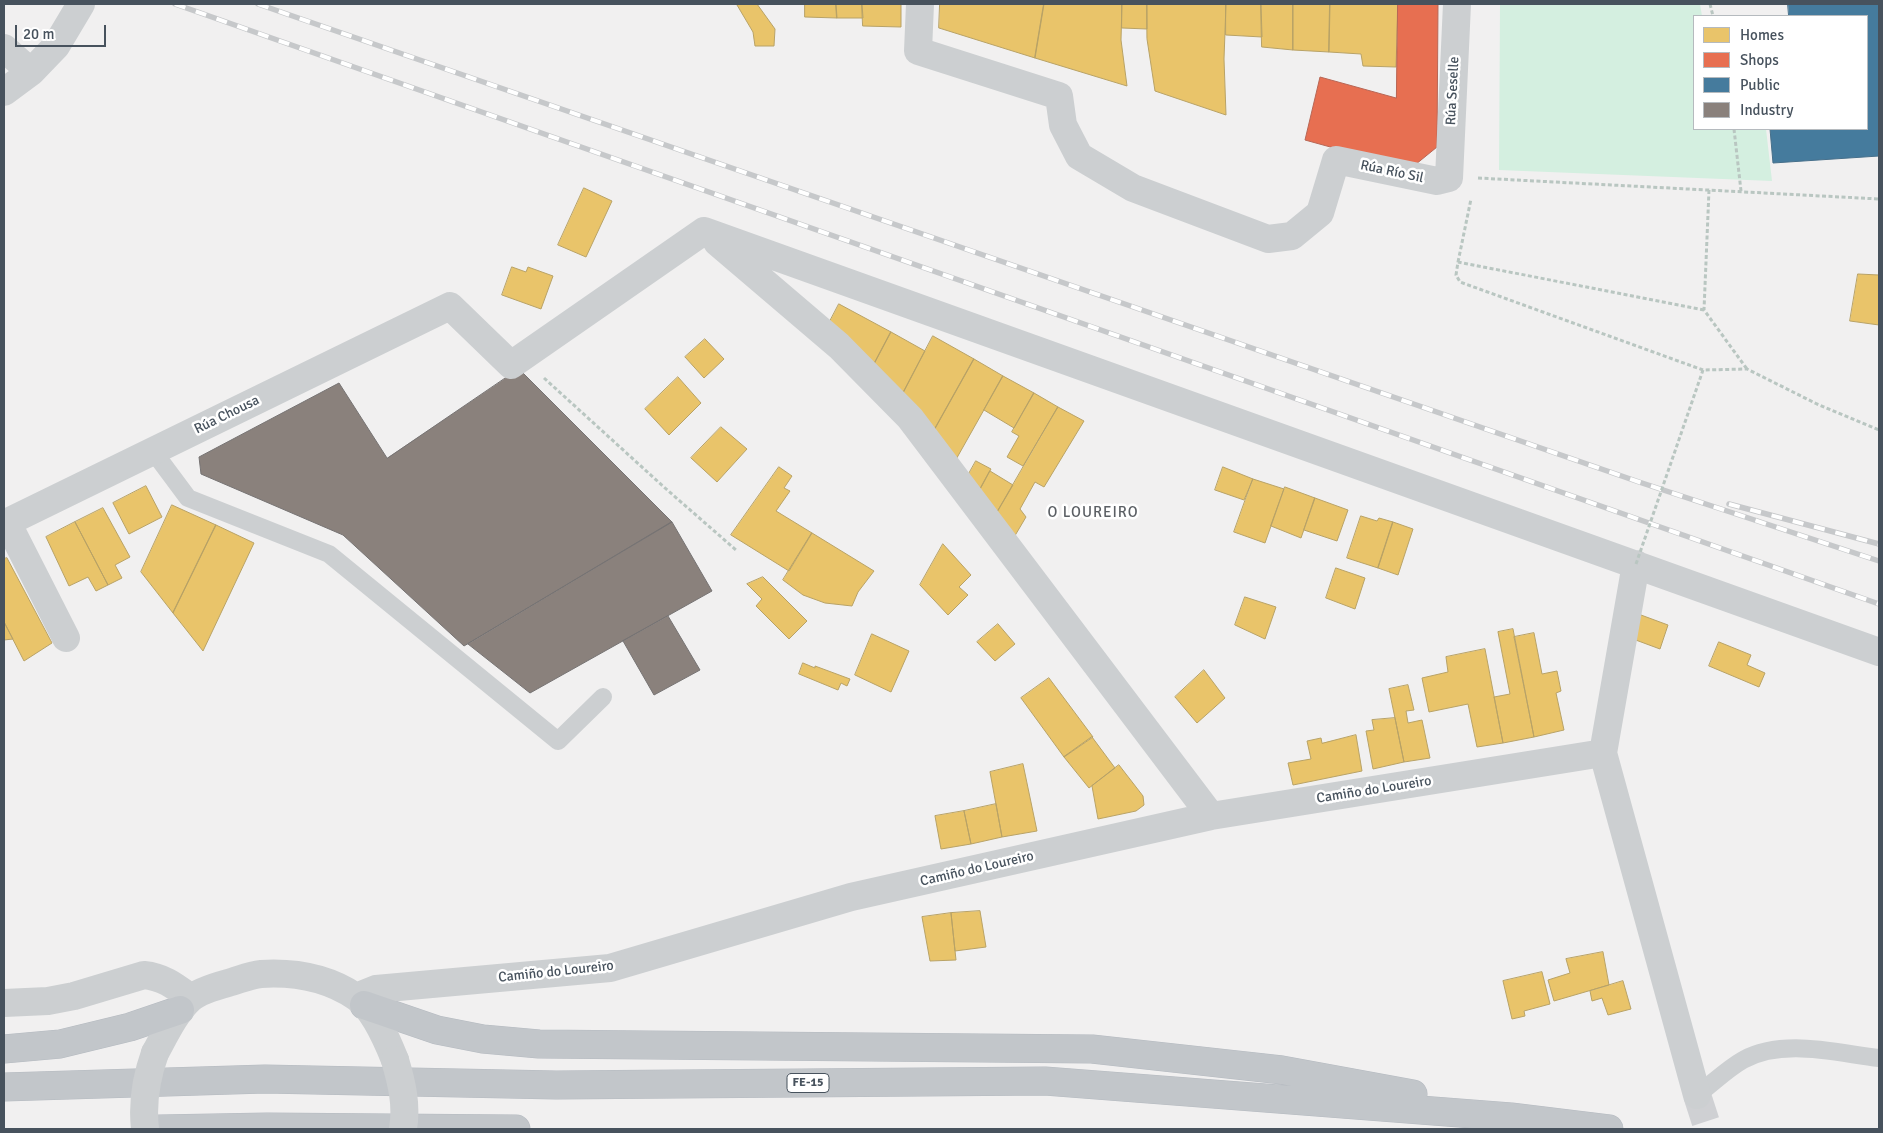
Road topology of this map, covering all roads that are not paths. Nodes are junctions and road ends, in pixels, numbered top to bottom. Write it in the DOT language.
graph roads {
  1 [pos="80,4"];
  2 [pos="920,4"];
  3 [pos="1457,4"];
  4 [pos="4,48"];
  5 [pos="32,72"];
  6 [pos="4,92"];
  7 [pos="1448,178"];
  8 [pos="704,231"];
  9 [pos="153,451"];
  10 [pos="6,523"];
  11 [pos="1636,564"];
  12 [pos="66,638"];
  13 [pos="1879,652"];
  14 [pos="602,698"];
  15 [pos="1603,753"];
  16 [pos="1211,816"];
  17 [pos="360,1001"];
  18 [pos="4,1002"];
  19 [pos="186,1004"];
  20 [pos="4,1049"];
  21 [pos="1879,1058"];
  22 [pos="4,1087"];
  23 [pos="1697,1095"];
  24 [pos="145,1129"];
  25 [pos="159,1129"];
  26 [pos="403,1129"];
  27 [pos="516,1129"];
  28 [pos="1610,1129"];
  29 [pos="1614,1129"];
  1 -- 5 [label="street"];
  2 -- 7 [label="street, Rúa Río Sil"];
  3 -- 7 [label="street, Rúa Seselle"];
  4 -- 5 [label="street"];
  5 -- 6 [label="street"];
  8 -- 9 [label="street, Rúa Chousa"];
  8 -- 11 [label="street"];
  8 -- 16 [label="street"];
  9 -- 10 [label="street, Rúa Chousa"];
  9 -- 14 [label="lane"];
  10 -- 12 [label="street"];
  11 -- 13 [label="street"];
  11 -- 15 [label="street"];
  15 -- 16 [label="street, Camiño do Loureiro"];
  15 -- 23 [label="street"];
  16 -- 17 [label="street, Camiño do Loureiro"];
  17 -- 19 [label="street"];
  17 -- 26 [label="street, bridge"];
  17 -- 29 [label="highway"];
  18 -- 19 [label="street"];
  19 -- 20 [label="highway"];
  19 -- 24 [label="street, bridge"];
  21 -- 23 [label="lane"];
  22 -- 28 [label="highway, FE-15"];
  25 -- 27 [label="highway"];
}
